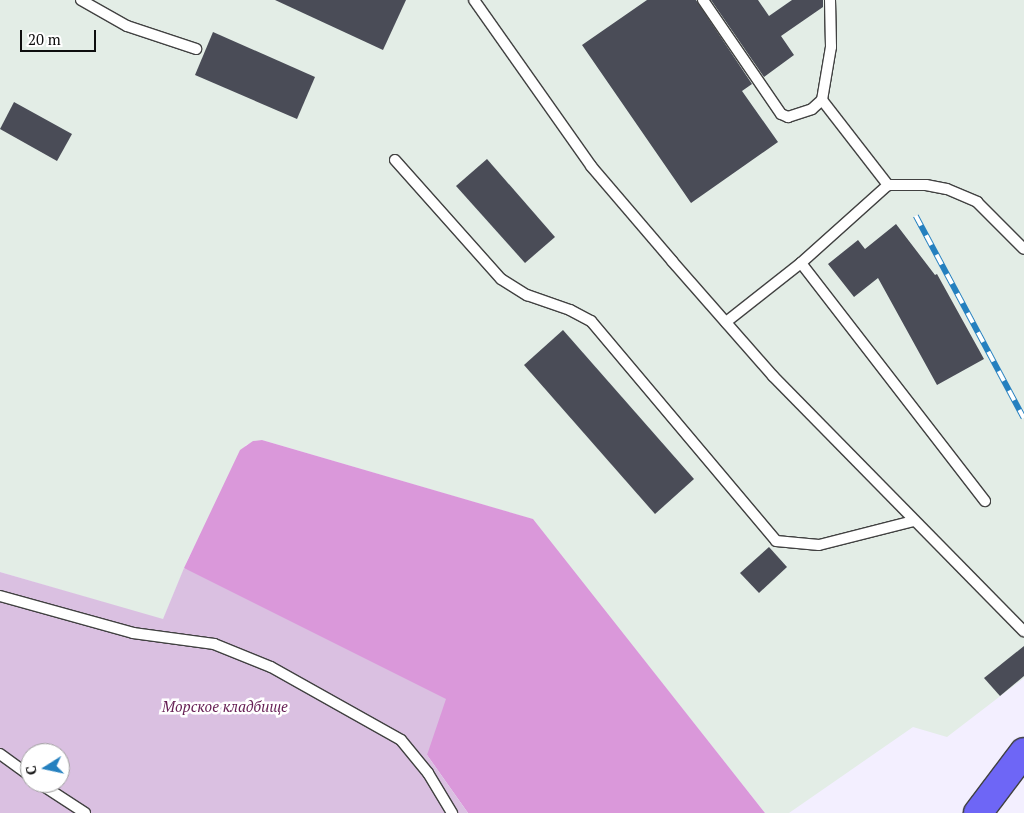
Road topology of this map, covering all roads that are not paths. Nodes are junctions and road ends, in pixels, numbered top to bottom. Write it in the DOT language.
graph roads {
  1 [pos="81,0"];
  2 [pos="474,0"];
  3 [pos="704,0"];
  4 [pos="830,0"];
  5 [pos="196,49"];
  6 [pos="822,100"];
  7 [pos="395,160"];
  8 [pos="888,185"];
  9 [pos="1024,250"];
  10 [pos="801,263"];
  11 [pos="726,322"];
  12 [pos="985,501"];
  13 [pos="914,521"];
  14 [pos="0,596"];
  15 [pos="1024,631"];
  16 [pos="1024,752"];
  17 [pos="0,754"];
  18 [pos="20,769"];
  19 [pos="54,793"];
  20 [pos="85,813"];
  21 [pos="452,813"];
  22 [pos="978,813"];
  1 -- 5 [label="lane"];
  2 -- 11 [label="lane"];
  3 -- 6 [label="lane"];
  4 -- 6 [label="lane"];
  6 -- 8 [label="lane"];
  7 -- 13 [label="lane"];
  8 -- 9 [label="lane"];
  8 -- 10 [label="lane"];
  10 -- 11 [label="lane"];
  10 -- 12 [label="lane"];
  11 -- 13 [label="lane"];
  13 -- 15 [label="lane"];
  14 -- 21 [label="lane"];
  16 -- 22 [label="highway"];
  17 -- 18 [label="lane"];
  19 -- 20 [label="lane"];
}
